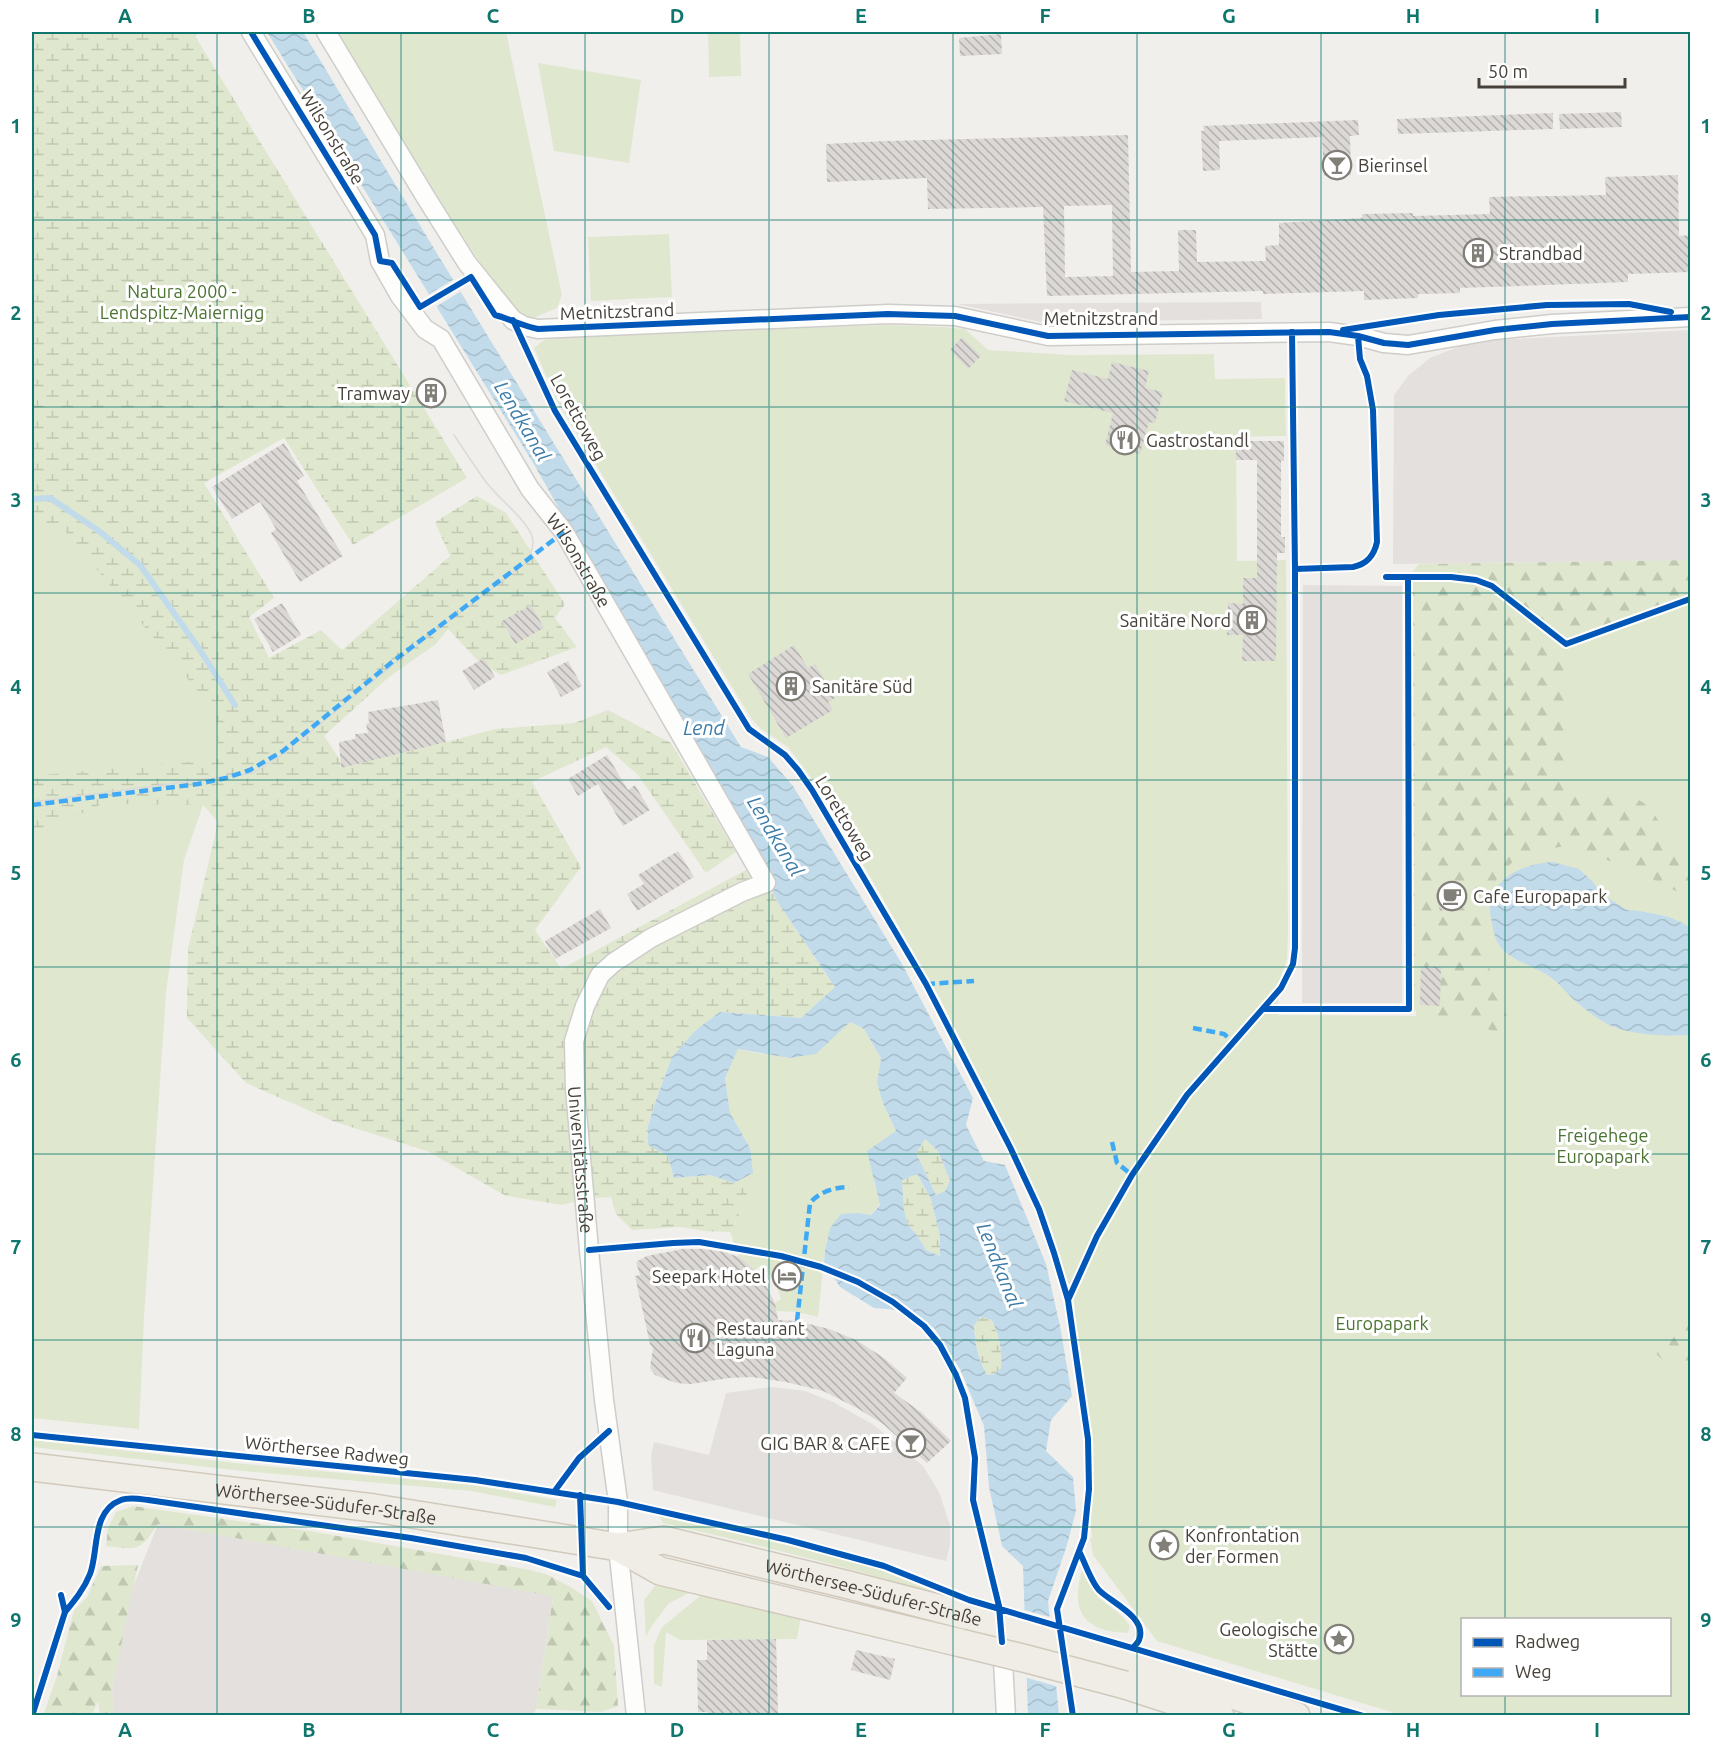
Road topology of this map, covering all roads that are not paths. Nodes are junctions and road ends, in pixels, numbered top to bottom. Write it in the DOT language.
graph roads {
  1 [pos="251,32"];
  2 [pos="326,32"];
  3 [pos="1690,317"];
  4 [pos="765,883"];
  5 [pos="32,1467"];
  6 [pos="618,1547"];
  7 [pos="1002,1642"];
  8 [pos="1129,1674"];
  9 [pos="636,1716"];
  10 [pos="1005,1716"];
  11 [pos="1220,1716"];
  12 [pos="1296,1716"];
  1 -- 4 [label="street, Wilsonstraße"];
  2 -- 3 [label="street, Metnitzstrand"];
  4 -- 6 [label="street, Universitätsstraße"];
  5 -- 6 [label="main road, Wörthersee-Südufer-Straße"];
  6 -- 8 [label="main road, Wörthersee-Südufer-Straße, bridge"];
  6 -- 8 [label="main road, Wörthersee-Südufer-Straße"];
  6 -- 9 [label="street, Universitätsstraße"];
  7 -- 10 [label="street"];
  8 -- 11 [label="main road, Wörthersee-Südufer-Straße"];
  8 -- 12 [label="main road, Wörthersee-Südufer-Straße"];
}
